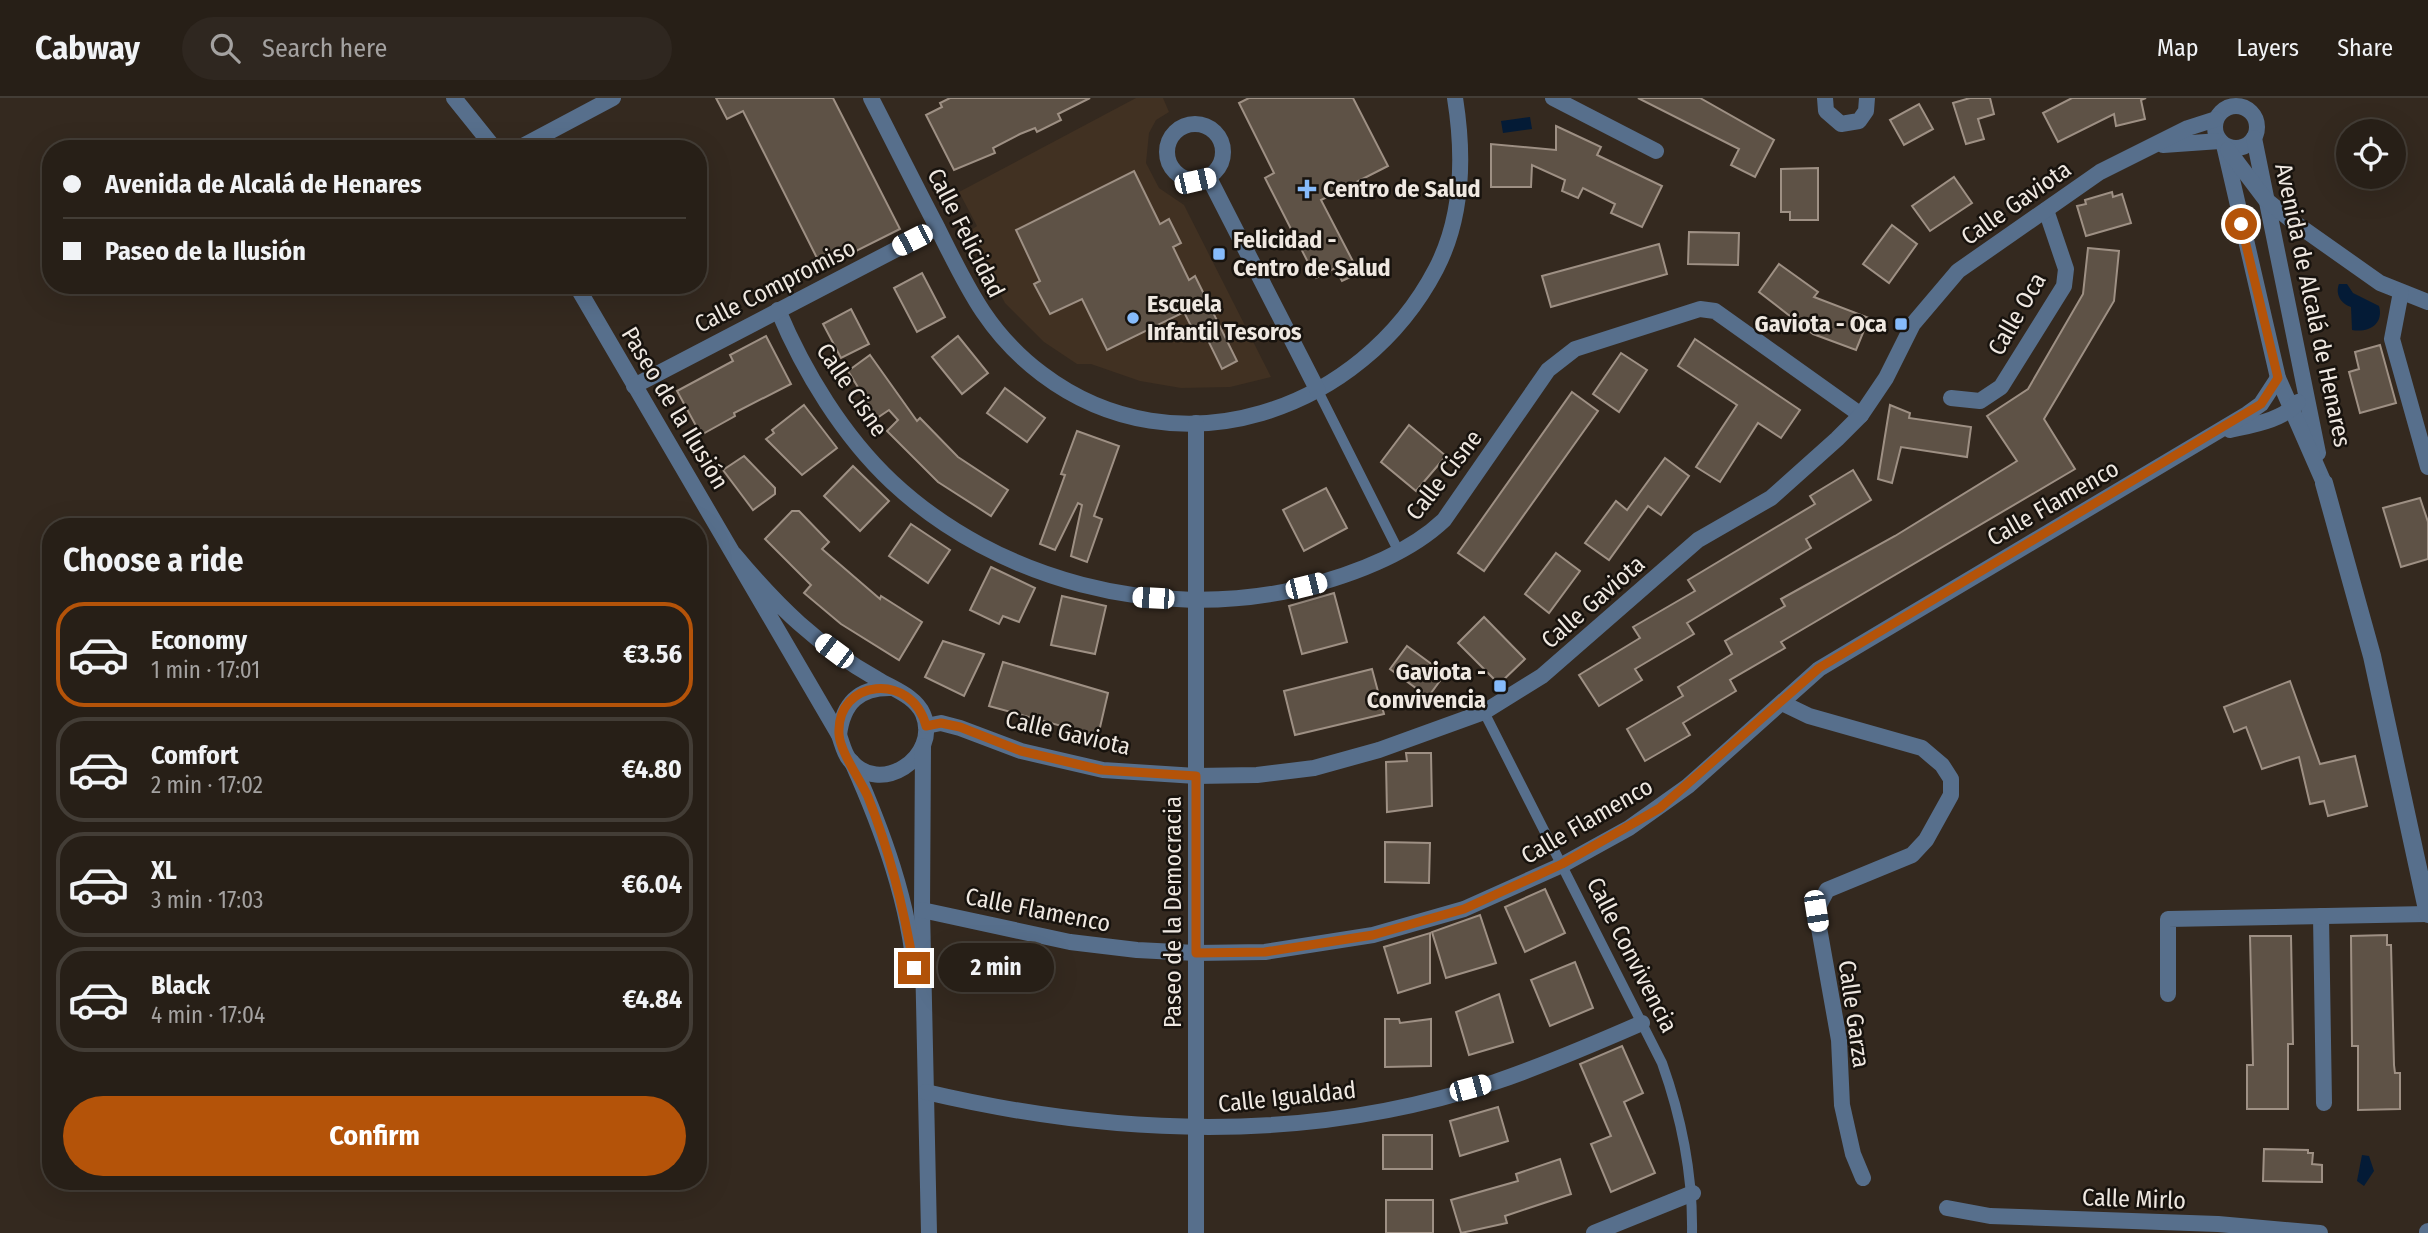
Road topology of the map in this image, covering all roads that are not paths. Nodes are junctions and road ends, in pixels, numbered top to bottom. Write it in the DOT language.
graph roads {
  1 [pos="454,98"];
  2 [pos="614,98"];
  3 [pos="872,98"];
  4 [pos="1455,98"];
  5 [pos="1553,98"];
  6 [pos="1825,98"];
  7 [pos="1867,98"];
  8 [pos="2246,103"];
  9 [pos="2216,111"];
  10 [pos="2254,138"];
  11 [pos="488,140"];
  12 [pos="534,140"];
  13 [pos="2222,143"];
  14 [pos="2150,146"];
  15 [pos="1656,151"];
  16 [pos="1209,178"];
  17 [pos="2265,199"];
  18 [pos="2046,210"];
  19 [pos="937,228"];
  20 [pos="2401,292"];
  21 [pos="581,294"];
  22 [pos="2428,302"];
  23 [pos="778,310"];
  24 [pos="2278,378"];
  25 [pos="634,386"];
  26 [pos="2305,390"];
  27 [pos="1318,391"];
  28 [pos="1951,398"];
  29 [pos="2292,410"];
  30 [pos="1861,415"];
  31 [pos="1196,424"];
  32 [pos="2217,433"];
  33 [pos="2428,467"];
  34 [pos="2325,483"];
  35 [pos="1399,552"];
  36 [pos="734,554"];
  37 [pos="1196,601"];
  38 [pos="892,688"];
  39 [pos="1782,703"];
  40 [pos="1484,712"];
  41 [pos="926,726"];
  42 [pos="839,735"];
  43 [pos="923,746"];
  44 [pos="852,762"];
  45 [pos="1196,776"];
  46 [pos="868,797"];
  47 [pos="1562,864"];
  48 [pos="922,910"];
  49 [pos="2428,914"];
  50 [pos="2321,916"];
  51 [pos="1196,953"];
  52 [pos="2168,994"];
  53 [pos="1642,1023"];
  54 [pos="926,1092"];
  55 [pos="2324,1103"];
  56 [pos="1196,1129"];
  57 [pos="1863,1178"];
  58 [pos="1693,1193"];
  59 [pos="1947,1208"];
  60 [pos="929,1233"];
  61 [pos="1196,1233"];
  62 [pos="1594,1233"];
  63 [pos="1692,1233"];
  64 [pos="2319,1233"];
  1 -- 11 [label="street"];
  2 -- 12 [label="street"];
  3 -- 19 [label="street, Calle Felicidad"];
  4 -- 27 [label="street, Calle Felicidad"];
  5 -- 15 [label="street"];
  6 -- 7 [label="street"];
  8 -- 9 [label="street"];
  8 -- 10 [label="street"];
  9 -- 13 [label="street"];
  9 -- 14 [label="street, Calle Gaviota"];
  10 -- 13 [label="street"];
  10 -- 17 [label="street, Avenida de Alcalá de Henares"];
  13 -- 14 [label="street, Calle Gaviota"];
  13 -- 17 [label="street"];
  13 -- 24 [label="street, Avenida de Alcalá de Henares"];
  14 -- 18 [label="street, Calle Gaviota"];
  16 -- 27 [label="street"];
  17 -- 20 [label="street"];
  17 -- 26 [label="street, Avenida de Alcalá de Henares"];
  18 -- 28 [label="street, Calle Oca"];
  18 -- 30 [label="street, Calle Gaviota"];
  19 -- 23 [label="street, Calle Compromiso"];
  19 -- 31 [label="street, Calle Felicidad"];
  20 -- 22 [label="street"];
  20 -- 33 [label="street"];
  21 -- 25 [label="street, Paseo de la Ilusión"];
  23 -- 25 [label="street, Calle Compromiso"];
  23 -- 37 [label="street, Calle Cisne"];
  24 -- 29 [label="street, Avenida de Alcalá de Henares"];
  24 -- 32 [label="street, Calle Flamenco"];
  25 -- 36 [label="street, Paseo de la Ilusión"];
  26 -- 29 [label="street"];
  26 -- 34 [label="street, Avenida de Alcalá de Henares"];
  27 -- 31 [label="street, Calle Felicidad"];
  27 -- 35 [label="street"];
  29 -- 32 [label="street, Calle Flamenco"];
  29 -- 34 [label="street, Avenida de Alcalá de Henares"];
  30 -- 35 [label="street, Calle Cisne"];
  30 -- 40 [label="street, Calle Gaviota"];
  31 -- 37 [label="street, Paseo de la Democracia"];
  32 -- 39 [label="street, Calle Flamenco"];
  34 -- 49 [label="street, Avenida de Alcalá de Henares"];
  35 -- 37 [label="street, Calle Cisne"];
  36 -- 38 [label="street, Paseo de la Ilusión"];
  36 -- 42 [label="street, Paseo de la Ilusión"];
  37 -- 45 [label="street, Paseo de la Democracia"];
  38 -- 41 [label="street, Paseo de la Ilusión"];
  38 -- 42 [label="street"];
  39 -- 47 [label="street, Calle Flamenco"];
  39 -- 57 [label="street, Calle Garza"];
  40 -- 45 [label="street, Calle Gaviota"];
  40 -- 47 [label="street, Calle Convivencia"];
  41 -- 43 [label="street, Paseo de la Ilusión"];
  41 -- 45 [label="street, Calle Gaviota"];
  42 -- 44 [label="street, Paseo de la Ilusión"];
  43 -- 44 [label="street"];
  43 -- 48 [label="street, Paseo de la Ilusión"];
  44 -- 46 [label="street, Paseo de la Ilusión"];
  45 -- 51 [label="street, Paseo de la Democracia"];
  46 -- 48 [label="street, Paseo de la Ilusión"];
  46 -- 54 [label="street, Paseo de la Ilusión"];
  47 -- 51 [label="street, Calle Flamenco"];
  47 -- 53 [label="street, Calle Convivencia"];
  48 -- 51 [label="street, Calle Flamenco"];
  48 -- 54 [label="street, Paseo de la Ilusión"];
  49 -- 50 [label="street"];
  50 -- 52 [label="street"];
  50 -- 55 [label="street"];
  51 -- 56 [label="street, Paseo de la Democracia"];
  53 -- 56 [label="street, Calle Igualdad"];
  53 -- 58 [label="street, Calle Convivencia"];
  54 -- 56 [label="street, Calle Igualdad"];
  54 -- 60 [label="street, Paseo de la Ilusión"];
  56 -- 61 [label="street, Paseo de la Democracia"];
  58 -- 62 [label="street"];
  58 -- 63 [label="street, Calle Convivencia"];
  59 -- 64 [label="street, Calle Mirlo"];
}
